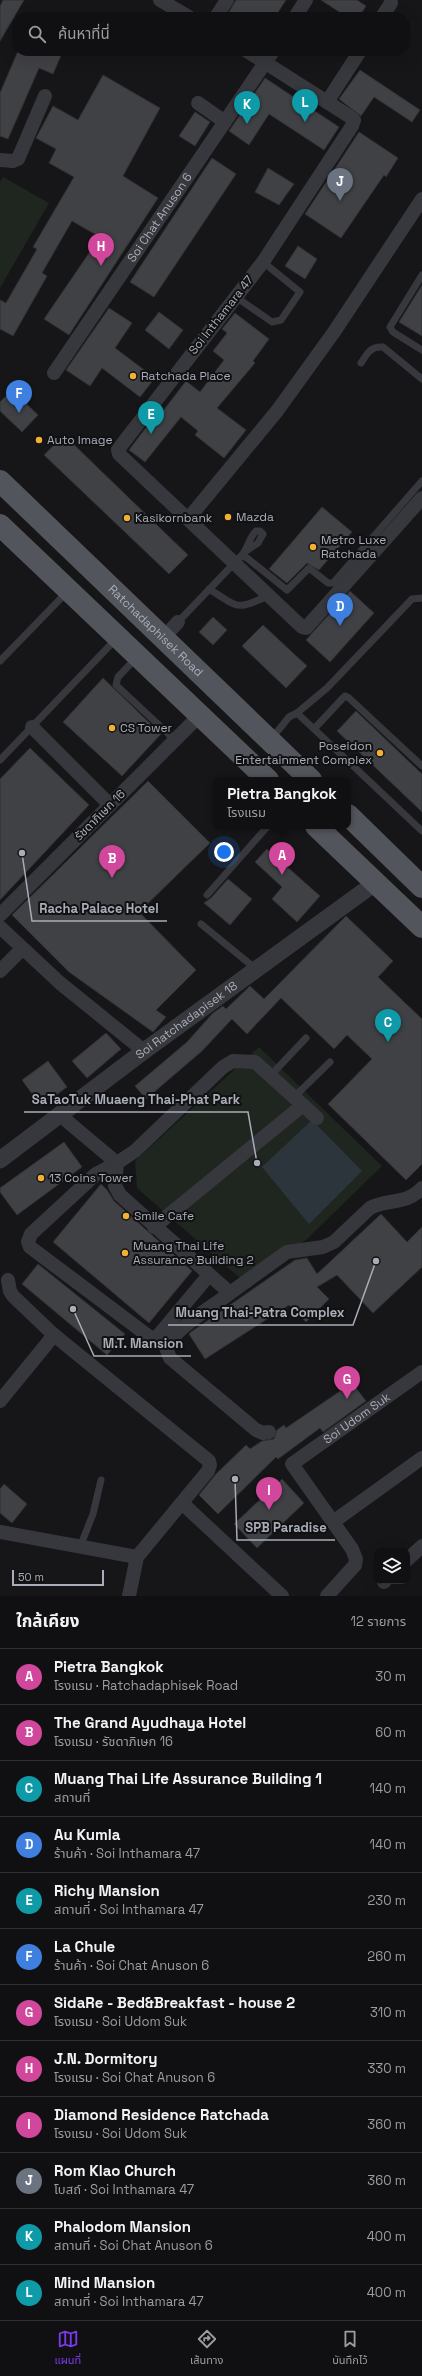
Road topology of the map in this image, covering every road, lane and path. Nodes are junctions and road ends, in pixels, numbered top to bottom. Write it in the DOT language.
graph roads {
  1 [pos="160,0"];
  2 [pos="227,0"];
  3 [pos="306,0"];
  4 [pos="391,2"];
  5 [pos="180,12"];
  6 [pos="219,12"];
  7 [pos="298,12"];
  8 [pos="385,12"];
  9 [pos="357,56"];
  10 [pos="269,57"];
  11 [pos="45,96"];
  12 [pos="327,102"];
  13 [pos="198,103"];
  14 [pos="225,122"];
  15 [pos="0,160"];
  16 [pos="422,199"];
  17 [pos="263,262"];
  18 [pos="422,275"];
  19 [pos="236,297"];
  20 [pos="422,350"];
  21 [pos="361,363"];
  22 [pos="54,373"];
  23 [pos="422,379"];
  24 [pos="0,481"];
  25 [pos="422,481"];
  26 [pos="422,498"];
  27 [pos="188,519"];
  28 [pos="0,525"];
  29 [pos="240,556"];
  30 [pos="209,589"];
  31 [pos="69,590"];
  32 [pos="270,595"];
  33 [pos="422,598"];
  34 [pos="171,629"];
  35 [pos="118,637"];
  36 [pos="138,656"];
  37 [pos="0,661"];
  38 [pos="297,714"];
  39 [pos="200,715"];
  40 [pos="32,727"];
  41 [pos="314,729"];
  42 [pos="175,740"];
  43 [pos="270,740"];
  44 [pos="0,760"];
  45 [pos="422,766"];
  46 [pos="265,777"];
  47 [pos="309,777"];
  48 [pos="110,805"];
  49 [pos="351,818"];
  50 [pos="265,829"];
  51 [pos="319,829"];
  52 [pos="422,831"];
  53 [pos="375,883"];
  54 [pos="422,886"];
  55 [pos="207,895"];
  56 [pos="0,915"];
  57 [pos="201,924"];
  58 [pos="0,927"];
  59 [pos="422,928"];
  60 [pos="22,949"];
  61 [pos="256,968"];
  62 [pos="0,971"];
  63 [pos="306,1038"];
  64 [pos="144,1051"];
  65 [pos="330,1062"];
  66 [pos="272,1075"];
  67 [pos="299,1101"];
  68 [pos="61,1116"];
  69 [pos="317,1118"];
  70 [pos="0,1160"];
  71 [pos="117,1163"];
  72 [pos="422,1188"];
  73 [pos="154,1227"];
  74 [pos="209,1275"];
  75 [pos="8,1280"];
  76 [pos="230,1293"];
  77 [pos="54,1335"];
  78 [pos="422,1372"];
  79 [pos="0,1400"];
  80 [pos="269,1432"];
  81 [pos="422,1458"];
  82 [pos="101,1480"];
  83 [pos="183,1504"];
  84 [pos="333,1522"];
  85 [pos="0,1532"];
  86 [pos="422,1546"];
  87 [pos="80,1547"];
  88 [pos="410,1557"];
  89 [pos="137,1558"];
  90 [pos="129,1596"];
  91 [pos="282,1596"];
  92 [pos="327,1596"];
  1 -- 5 [label="street"];
  2 -- 6 [label="street"];
  3 -- 7 [label="street"];
  4 -- 8 [label="street"];
  9 -- 12 [label="street"];
  10 -- 12 [label="street, Soi Inthamara 47"];
  10 -- 14 [label="street, Soi Chat Anuson 6"];
  11 -- 15 [label="street"];
  12 -- 17 [label="street, Soi Inthamara 47"];
  13 -- 14 [label="street"];
  14 -- 22 [label="street, Soi Chat Anuson 6"];
  16 -- 27 [label="street"];
  17 -- 19 [label="street, Soi Inthamara 47"];
  17 -- 19 [label="lane"];
  18 -- 20 [label="lane"];
  19 -- 27 [label="street, Soi Inthamara 47"];
  21 -- 23 [label="lane"];
  24 -- 34 [label="main road, Ratchadaphisek Road"];
  25 -- 29 [label="lane"];
  26 -- 32 [label="street, Soi Inthamara 47"];
  27 -- 29 [label="street, Soi Inthamara 47"];
  28 -- 31 [label="main road"];
  29 -- 30 [label="lane"];
  29 -- 32 [label="street, Soi Inthamara 47"];
  30 -- 32 [label="lane"];
  30 -- 34 [label="lane"];
  31 -- 35 [label="main road"];
  31 -- 37 [label="lane"];
  33 -- 38 [label="lane"];
  34 -- 43 [label="main road, Ratchadaphisek Road"];
  35 -- 36 [label="main road"];
  35 -- 40 [label="lane"];
  36 -- 39 [label="main road"];
  36 -- 42 [label="lane"];
  38 -- 41 [label="lane"];
  38 -- 43 [label="lane"];
  39 -- 42 [label="street, รัชดาภิเษก 16"];
  39 -- 46 [label="main road"];
  40 -- 44 [label="lane"];
  40 -- 48 [label="street"];
  41 -- 45 [label="lane"];
  41 -- 52 [label="lane"];
  42 -- 48 [label="street, รัชดาภิเษก 16"];
  43 -- 47 [label="main road, Ratchadaphisek Road"];
  48 -- 56 [label="street, รัชดาภิเษก 16"];
  49 -- 54 [label="main road"];
  50 -- 55 [label="lane"];
  51 -- 53 [label="main road"];
  53 -- 59 [label="main road"];
  53 -- 61 [label="street, Soi Ratchadapisek 18"];
  57 -- 61 [label="lane"];
  58 -- 60 [label="street"];
  60 -- 62 [label="street"];
  60 -- 64 [label="street"];
  61 -- 64 [label="street, Soi Ratchadapisek 18"];
  63 -- 66 [label="lane"];
  64 -- 68 [label="street, Soi Ratchadapisek 18"];
  65 -- 67 [label="lane"];
  66 -- 67 [label="street"];
  66 -- 71 [label="street"];
  67 -- 69 [label="street"];
  67 -- 73 [label="street"];
  68 -- 70 [label="street, Soi Ratchadapisek 18"];
  68 -- 71 [label="street"];
  71 -- 73 [label="street"];
  71 -- 74 [label="street"];
  72 -- 76 [label="street"];
  73 -- 74 [label="street"];
  74 -- 76 [label="street"];
  75 -- 77 [label="street"];
  76 -- 80 [label="street"];
  77 -- 79 [label="street"];
  77 -- 83 [label="street"];
  78 -- 84 [label="street, Soi Udom Suk"];
  81 -- 84 [label="street"];
  82 -- 87 [label="lane"];
  83 -- 89 [label="street"];
  83 -- 91 [label="street"];
  84 -- 92 [label="street"];
  85 -- 87 [label="street"];
  86 -- 88 [label="street"];
  87 -- 89 [label="street"];
  89 -- 90 [label="street"];
}
